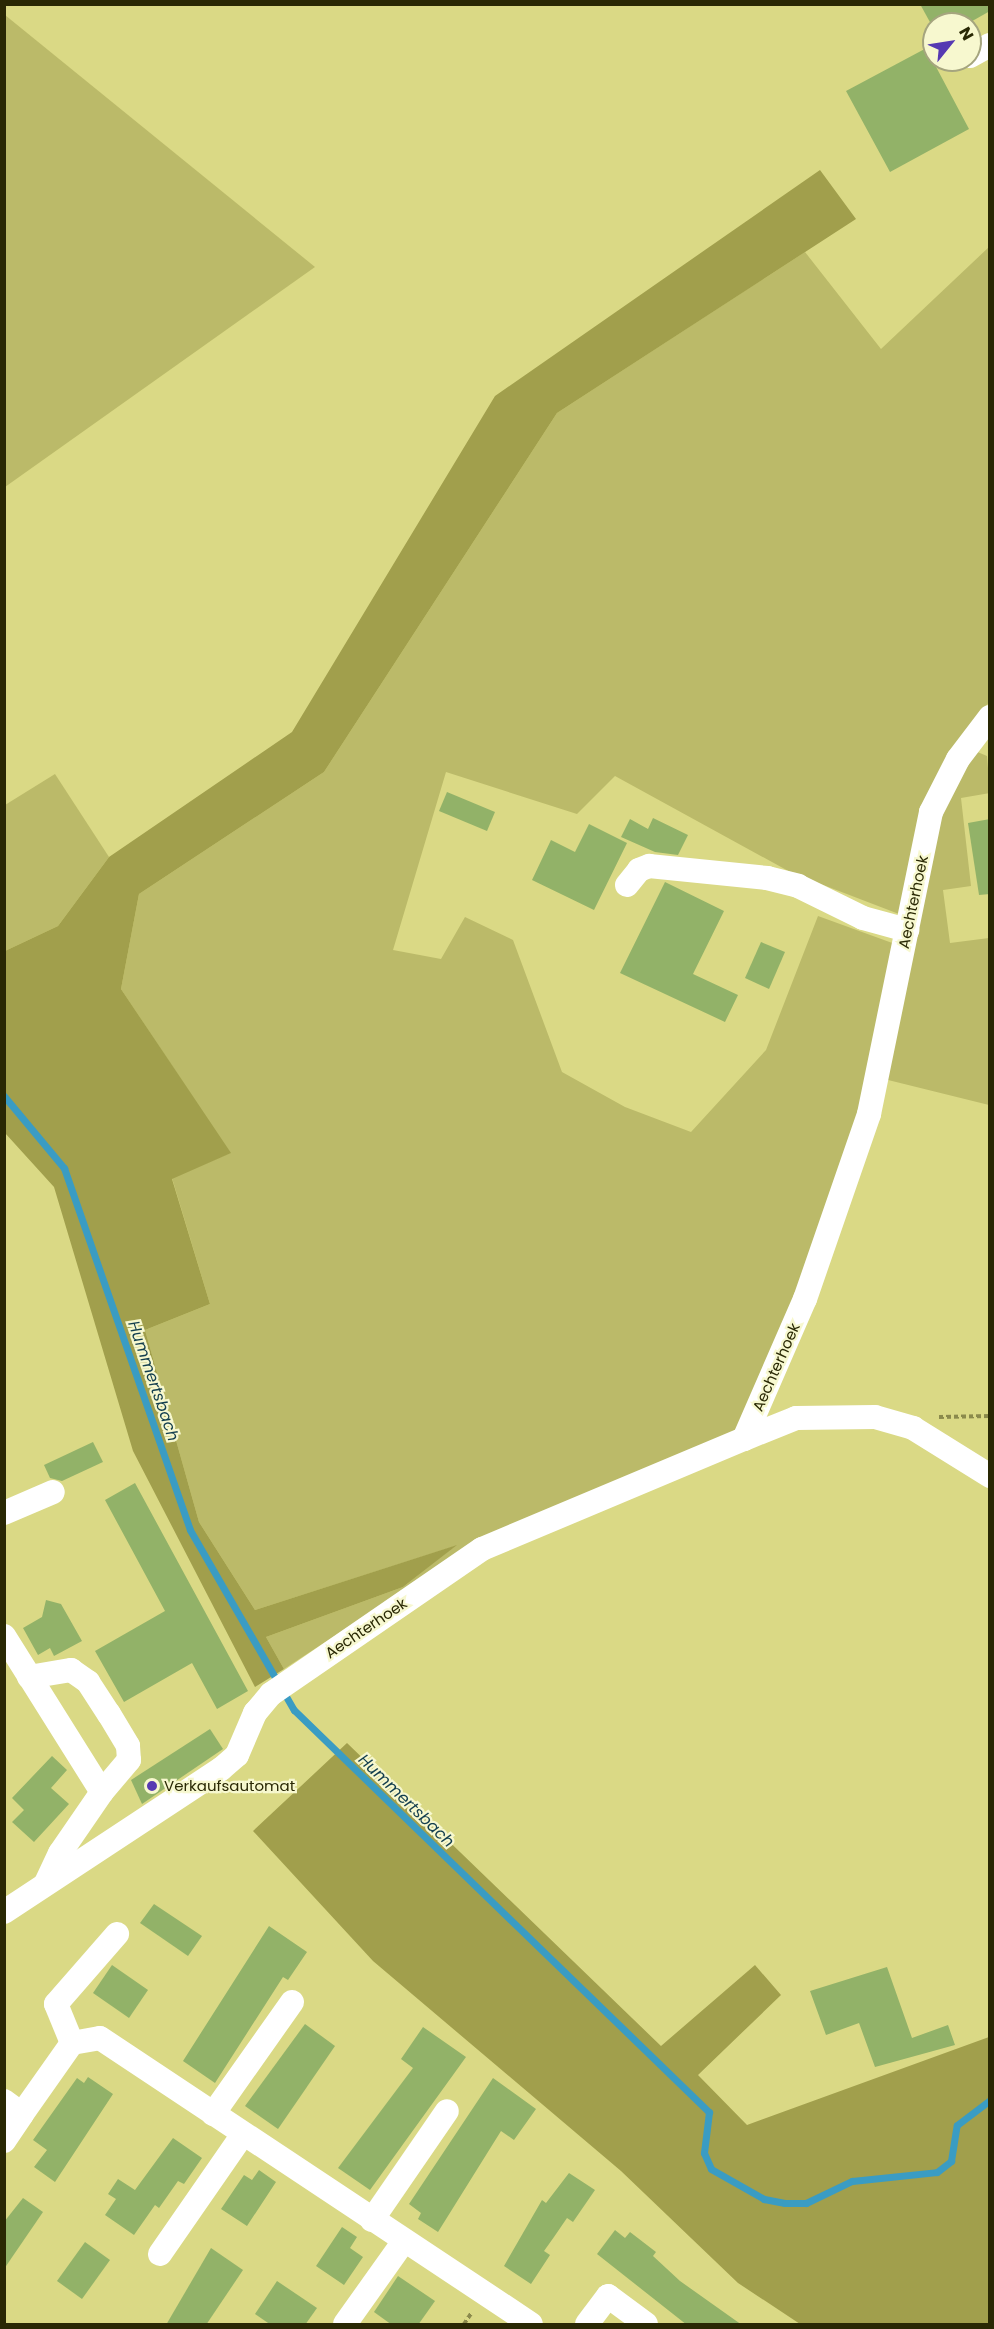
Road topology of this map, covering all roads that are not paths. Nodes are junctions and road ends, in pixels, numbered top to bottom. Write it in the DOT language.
graph roads {
  1 [pos="990,717"];
  2 [pos="627,885"];
  3 [pos="907,930"];
  4 [pos="744,1439"];
  5 [pos="990,1476"];
  6 [pos="53,1492"];
  7 [pos="4,1513"];
  8 [pos="4,1636"];
  9 [pos="29,1677"];
  10 [pos="102,1792"];
  11 [pos="85,1817"];
  12 [pos="105,1844"];
  13 [pos="46,1883"];
  14 [pos="4,1912"];
  15 [pos="117,1934"];
  16 [pos="292,2002"];
  17 [pos="72,2043"];
  18 [pos="14,2108"];
  19 [pos="447,2111"];
  20 [pos="213,2114"];
  21 [pos="243,2134"];
  22 [pos="4,2141"];
  23 [pos="372,2220"];
  24 [pos="404,2241"];
  25 [pos="160,2254"];
  26 [pos="345,2325"];
  27 [pos="531,2325"];
  28 [pos="587,2325"];
  29 [pos="646,2325"];
  1 -- 3 [label="street, Aechterhoek"];
  2 -- 3 [label="street"];
  3 -- 4 [label="street, Aechterhoek"];
  4 -- 5 [label="street"];
  4 -- 12 [label="street, Aechterhoek"];
  6 -- 7 [label="street"];
  8 -- 9 [label="street"];
  9 -- 10 [label="street"];
  9 -- 10 [label="street"];
  10 -- 11 [label="street"];
  11 -- 12 [label="street"];
  11 -- 13 [label="street"];
  12 -- 13 [label="street"];
  13 -- 14 [label="street"];
  15 -- 17 [label="street"];
  16 -- 20 [label="street"];
  17 -- 18 [label="street"];
  17 -- 20 [label="street"];
  18 -- 22 [label="street"];
  19 -- 23 [label="street"];
  20 -- 21 [label="street"];
  21 -- 23 [label="street"];
  21 -- 25 [label="street"];
  23 -- 24 [label="street"];
  24 -- 26 [label="street"];
  24 -- 27 [label="street"];
  28 -- 29 [label="street"];
}
